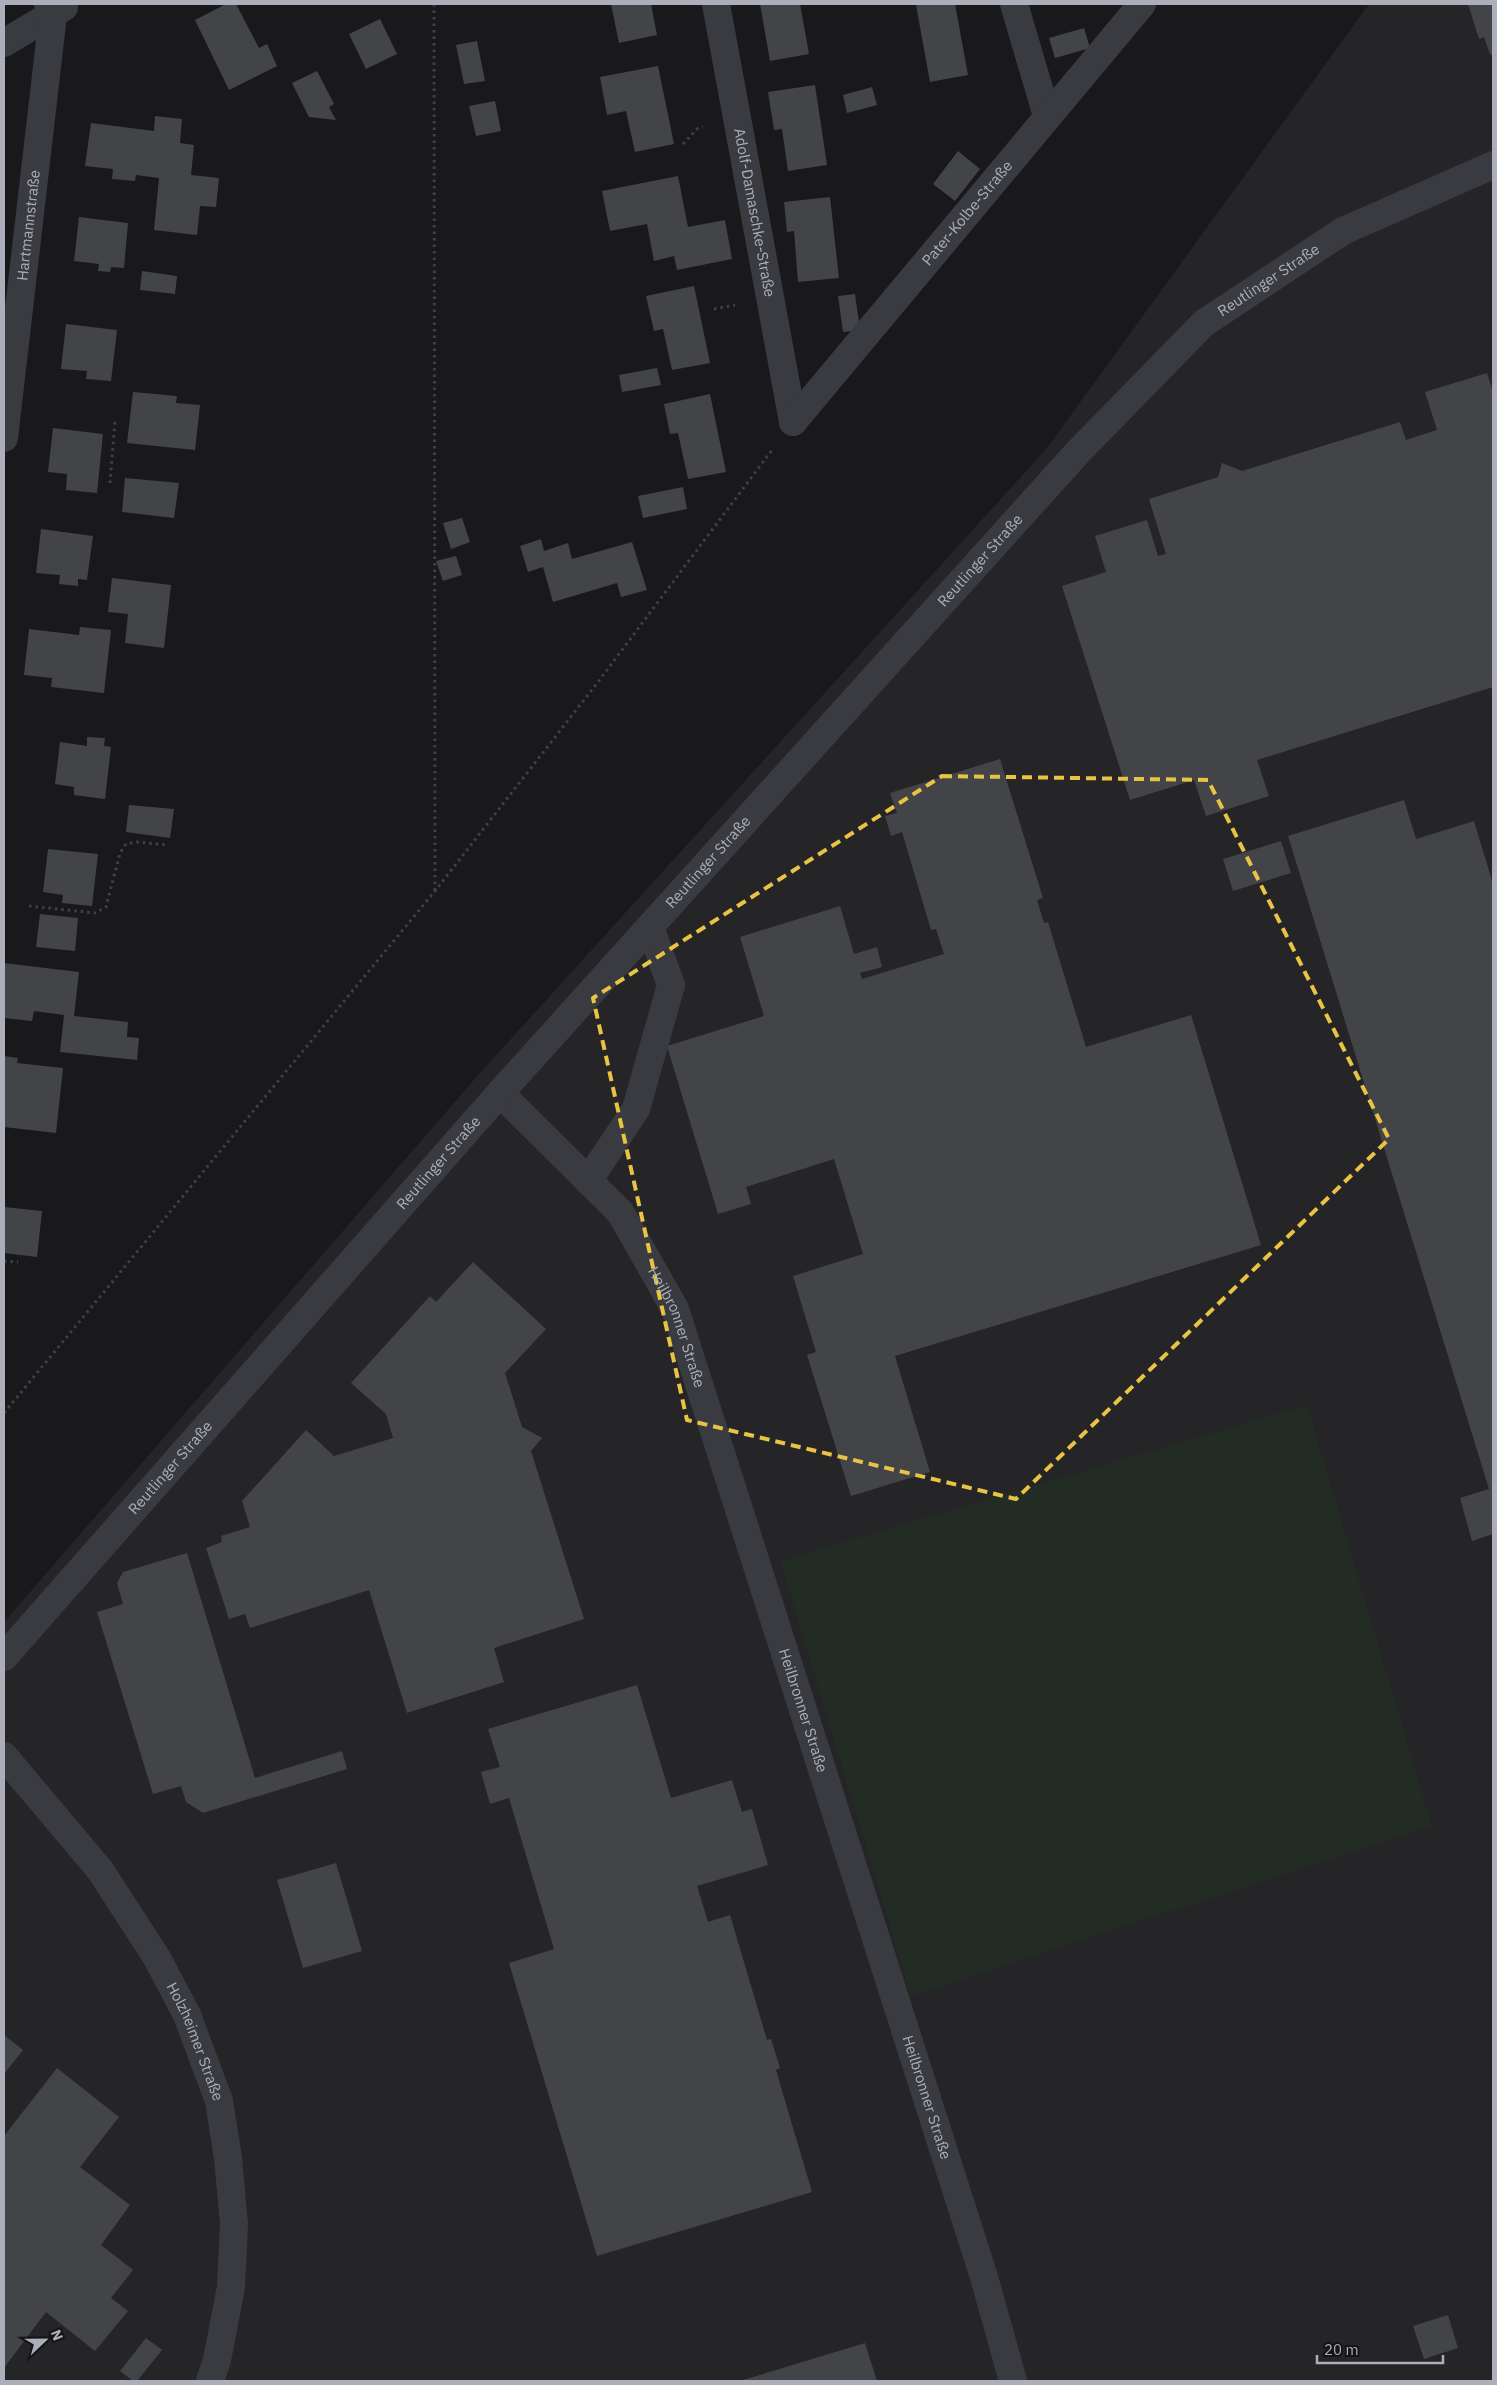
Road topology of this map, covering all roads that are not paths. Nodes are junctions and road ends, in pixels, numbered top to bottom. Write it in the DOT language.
graph roads {
  1 [pos="716,4"];
  2 [pos="1014,4"];
  3 [pos="1142,4"];
  4 [pos="57,7"];
  5 [pos="4,43"];
  6 [pos="1047,116"];
  7 [pos="1493,165"];
  8 [pos="793,422"];
  9 [pos="4,438"];
  10 [pos="650,927"];
  11 [pos="500,1093"];
  12 [pos="588,1180"];
  13 [pos="4,1657"];
  14 [pos="4,1756"];
  15 [pos="210,2381"];
  16 [pos="1012,2381"];
  1 -- 8 [label="street, Adolf-Damaschke-Straße"];
  2 -- 6 [label="street"];
  3 -- 6 [label="street, Pater-Kolbe-Straße"];
  4 -- 5 [label="street"];
  4 -- 9 [label="street, Hartmannstraße"];
  6 -- 8 [label="street, Pater-Kolbe-Straße"];
  7 -- 10 [label="street, Reutlinger Straße"];
  10 -- 11 [label="street, Reutlinger Straße"];
  10 -- 12 [label="street"];
  11 -- 12 [label="street, Heilbronner Straße"];
  11 -- 13 [label="street, Reutlinger Straße"];
  12 -- 16 [label="street, Heilbronner Straße"];
  14 -- 15 [label="street, Holzheimer Straße"];
}
